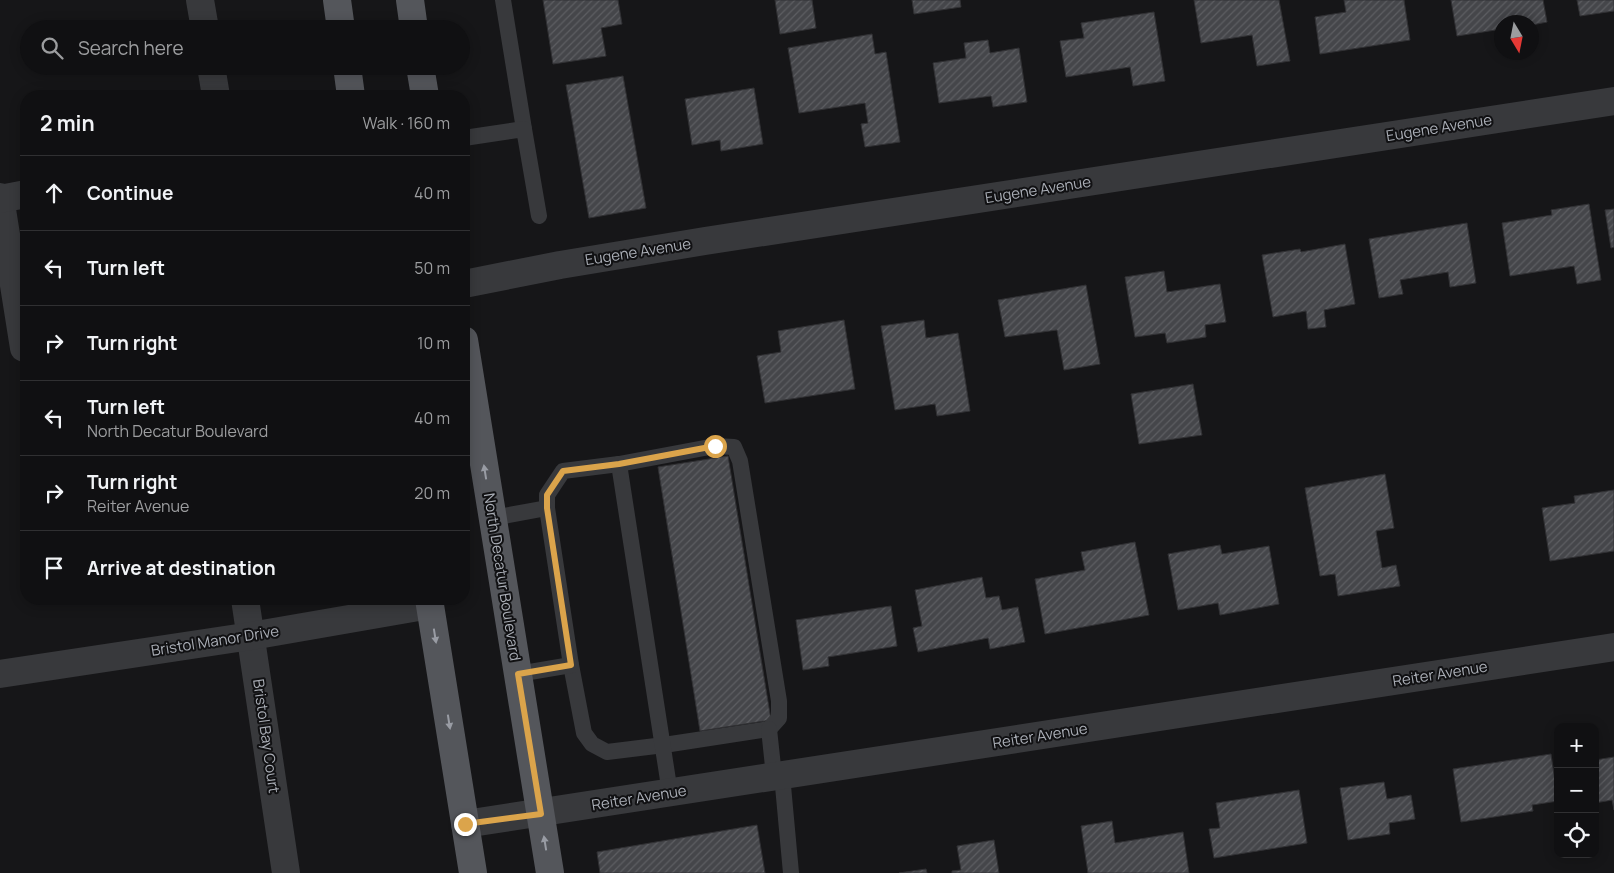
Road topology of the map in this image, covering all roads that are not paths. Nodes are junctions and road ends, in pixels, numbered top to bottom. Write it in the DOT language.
graph roads {
  1 [pos="200,0"];
  2 [pos="336,0"];
  3 [pos="410,0"];
  4 [pos="503,0"];
  5 [pos="203,20"];
  6 [pos="339,20"];
  7 [pos="413,20"];
  8 [pos="212,75"];
  9 [pos="348,75"];
  10 [pos="422,75"];
  11 [pos="215,90"];
  12 [pos="350,90"];
  13 [pos="424,90"];
  14 [pos="1614,101"];
  15 [pos="524,129"];
  16 [pos="470,137"];
  17 [pos="20,195"];
  18 [pos="0,198"];
  19 [pos="539,216"];
  20 [pos="470,283"];
  21 [pos="17,349"];
  22 [pos="470,377"];
  23 [pos="619,464"];
  24 [pos="547,508"];
  25 [pos="493,518"];
  26 [pos="246,605"];
  27 [pos="414,605"];
  28 [pos="430,605"];
  29 [pos="251,636"];
  30 [pos="1614,647"];
  31 [pos="571,665"];
  32 [pos="0,674"];
  33 [pos="518,674"];
  34 [pos="769,729"];
  35 [pos="664,745"];
  36 [pos="778,775"];
  37 [pos="670,793"];
  38 [pos="541,814"];
  39 [pos="465,824"];
  40 [pos="286,873"];
  41 [pos="473,873"];
  42 [pos="550,873"];
  43 [pos="791,873"];
  1 -- 5 [label="street"];
  2 -- 6 [label="main road"];
  3 -- 7 [label="main road"];
  4 -- 15 [label="lane"];
  8 -- 11 [label="street"];
  9 -- 12 [label="main road"];
  10 -- 13 [label="main road"];
  14 -- 20 [label="street, Eugene Avenue"];
  15 -- 16 [label="lane"];
  15 -- 19 [label="lane"];
  17 -- 18 [label="street"];
  18 -- 21 [label="street"];
  25 -- 22 [label="main road, North Decatur Boulevard, one-way"];
  23 -- 24 [label="lane"];
  23 -- 34 [label="lane"];
  23 -- 35 [label="lane"];
  24 -- 25 [label="lane"];
  24 -- 31 [label="lane"];
  25 -- 33 [label="main road, North Decatur Boulevard"];
  26 -- 29 [label="street, Bristol Bay Court"];
  27 -- 29 [label="street, Bristol Manor Drive"];
  28 -- 39 [label="main road, one-way"];
  29 -- 32 [label="street, Bristol Manor Drive"];
  29 -- 40 [label="street, Bristol Bay Court"];
  30 -- 36 [label="street, Reiter Avenue"];
  31 -- 33 [label="lane"];
  31 -- 35 [label="lane"];
  33 -- 38 [label="main road, North Decatur Boulevard"];
  34 -- 35 [label="lane"];
  34 -- 36 [label="lane"];
  35 -- 37 [label="lane"];
  36 -- 37 [label="street, Reiter Avenue"];
  36 -- 43 [label="lane"];
  37 -- 38 [label="street, Reiter Avenue"];
  38 -- 39 [label="street, Reiter Avenue"];
  42 -- 38 [label="main road, North Decatur Boulevard, one-way"];
  39 -- 41 [label="main road"];
}
